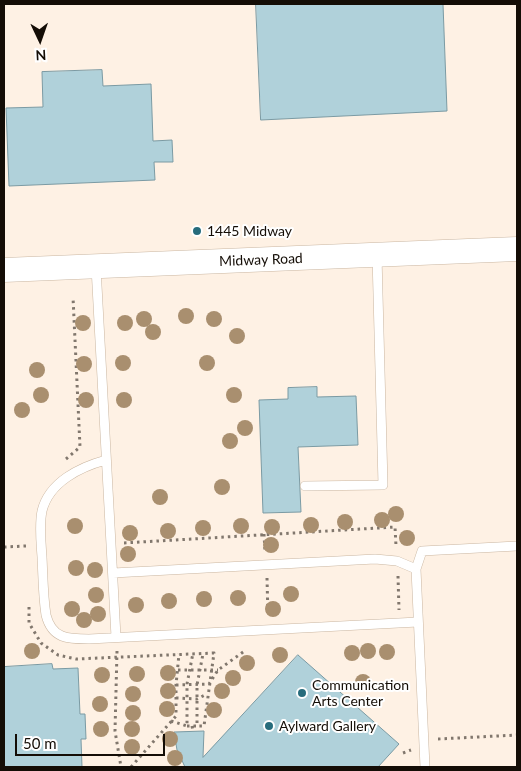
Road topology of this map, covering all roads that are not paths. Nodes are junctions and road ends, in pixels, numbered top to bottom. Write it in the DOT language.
graph roads {
  1 [pos="517,249"];
  2 [pos="377,255"];
  3 [pos="96,267"];
  4 [pos="4,270"];
  5 [pos="106,460"];
  6 [pos="306,486"];
  7 [pos="517,546"];
  8 [pos="416,569"];
  9 [pos="113,573"];
  10 [pos="418,622"];
  11 [pos="116,637"];
  12 [pos="425,767"];
  1 -- 2 [label="main road, Midway Road"];
  2 -- 3 [label="main road, Midway Road"];
  2 -- 6 [label="lane"];
  3 -- 4 [label="main road, Midway Road"];
  3 -- 5 [label="lane"];
  5 -- 9 [label="lane"];
  5 -- 11 [label="lane"];
  7 -- 8 [label="lane"];
  8 -- 9 [label="lane"];
  8 -- 10 [label="lane"];
  9 -- 11 [label="lane"];
  10 -- 11 [label="lane"];
  10 -- 12 [label="lane"];
}
